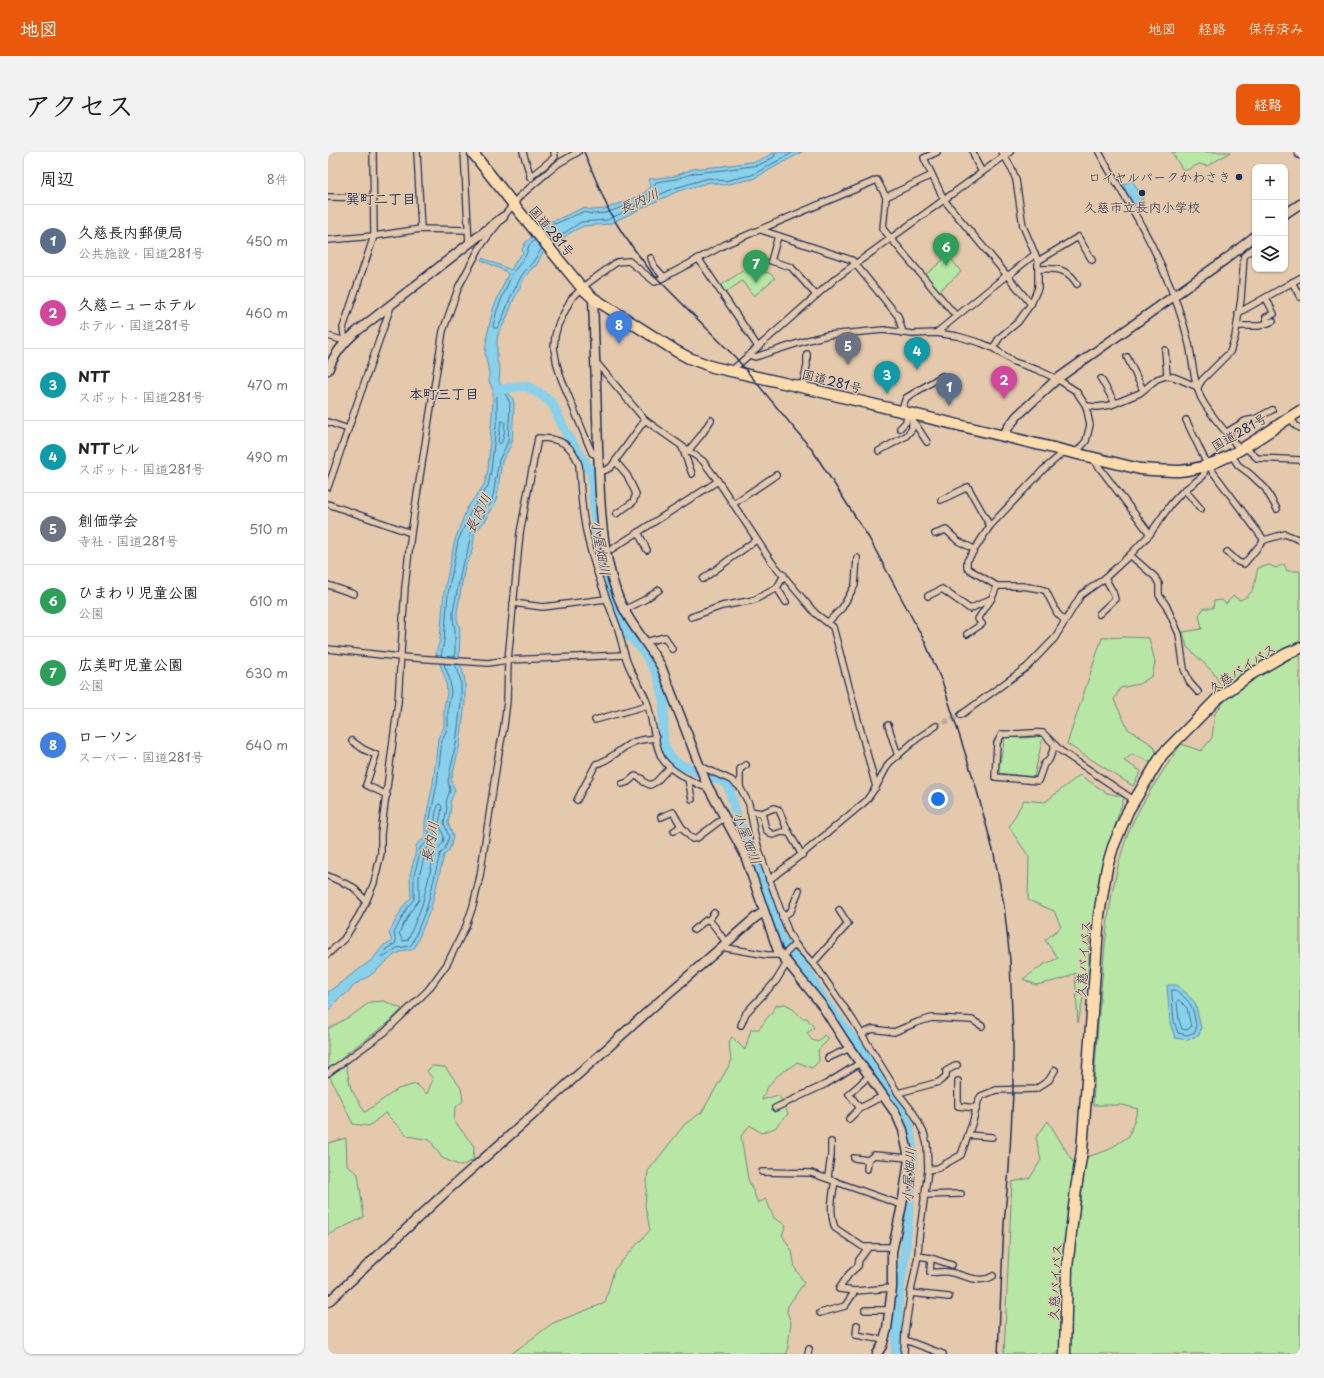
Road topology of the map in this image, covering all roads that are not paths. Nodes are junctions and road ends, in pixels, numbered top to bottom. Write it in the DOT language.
graph roads {
  1 [pos="373,152"];
  2 [pos="417,152"];
  3 [pos="464,152"];
  4 [pos="472,152"];
  5 [pos="522,152"];
  6 [pos="554,152"];
  7 [pos="578,152"];
  8 [pos="937,152"];
  9 [pos="973,152"];
  10 [pos="1010,152"];
  11 [pos="1099,152"];
  12 [pos="1003,154"];
  13 [pos="982,172"];
  14 [pos="932,175"];
  15 [pos="530,177"];
  16 [pos="533,184"];
  17 [pos="328,197"];
  18 [pos="886,197"];
  19 [pos="374,198"];
  20 [pos="944,200"];
  21 [pos="1300,204"];
  22 [pos="516,208"];
  23 [pos="1288,212"];
  24 [pos="504,217"];
  25 [pos="421,229"];
  26 [pos="468,230"];
  27 [pos="761,230"];
  28 [pos="374,236"];
  29 [pos="778,236"];
  30 [pos="891,238"];
  31 [pos="1252,238"];
  32 [pos="328,240"];
  33 [pos="469,243"];
  34 [pos="1252,249"];
  35 [pos="1035,254"];
  36 [pos="651,258"];
  37 [pos="698,258"];
  38 [pos="1092,260"];
  39 [pos="1038,261"];
  40 [pos="855,264"];
  41 [pos="1042,269"];
  42 [pos="1007,275"];
  43 [pos="664,277"];
  44 [pos="1300,278"];
  45 [pos="1292,282"];
  46 [pos="1077,284"];
  47 [pos="581,286"];
  48 [pos="816,295"];
  49 [pos="1174,296"];
  50 [pos="1300,297"];
  51 [pos="593,298"];
  52 [pos="1266,298"];
  53 [pos="391,304"];
  54 [pos="1031,304"];
  55 [pos="1238,313"];
  56 [pos="956,316"];
  57 [pos="1237,326"];
  58 [pos="903,333"];
  59 [pos="936,333"];
  60 [pos="328,336"];
  61 [pos="345,341"];
  62 [pos="758,347"];
  63 [pos="993,348"];
  64 [pos="1165,350"];
  65 [pos="749,354"];
  66 [pos="807,354"];
  67 [pos="1127,357"];
  68 [pos="595,360"];
  69 [pos="328,370"];
  70 [pos="731,370"];
  71 [pos="942,376"];
  72 [pos="1167,376"];
  73 [pos="1057,379"];
  74 [pos="1101,379"];
  75 [pos="802,387"];
  76 [pos="1198,388"];
  77 [pos="1143,390"];
  78 [pos="1116,403"];
  79 [pos="1086,406"];
  80 [pos="1272,410"];
  81 [pos="1300,411"];
  82 [pos="907,414"];
  83 [pos="1290,417"];
  84 [pos="645,420"];
  85 [pos="710,420"];
  86 [pos="1186,420"];
  87 [pos="328,422"];
  88 [pos="900,428"];
  89 [pos="1300,428"];
  90 [pos="348,429"];
  91 [pos="1227,432"];
  92 [pos="1004,436"];
  93 [pos="927,442"];
  94 [pos="682,446"];
  95 [pos="1238,450"];
  96 [pos="688,451"];
  97 [pos="879,451"];
  98 [pos="1065,451"];
  99 [pos="1076,453"];
  100 [pos="599,456"];
  101 [pos="1092,457"];
  102 [pos="1300,460"];
  103 [pos="615,461"];
  104 [pos="1207,464"];
  105 [pos="599,472"];
  106 [pos="692,474"];
  107 [pos="776,475"];
  108 [pos="718,481"];
  109 [pos="328,487"];
  110 [pos="1185,490"];
  111 [pos="941,500"];
  112 [pos="328,504"];
  113 [pos="733,504"];
  114 [pos="1201,509"];
  115 [pos="1277,509"];
  116 [pos="616,514"];
  117 [pos="990,526"];
  118 [pos="411,532"];
  119 [pos="638,532"];
  120 [pos="936,534"];
  121 [pos="1150,534"];
  122 [pos="756,540"];
  123 [pos="1264,540"];
  124 [pos="1300,540"];
  125 [pos="612,549"];
  126 [pos="974,549"];
  127 [pos="647,550"];
  128 [pos="1227,552"];
  129 [pos="1130,555"];
  130 [pos="605,558"];
  131 [pos="857,558"];
  132 [pos="595,560"];
  133 [pos="784,575"];
  134 [pos="1105,578"];
  135 [pos="703,579"];
  136 [pos="328,585"];
  137 [pos="997,586"];
  138 [pos="777,588"];
  139 [pos="659,590"];
  140 [pos="354,594"];
  141 [pos="928,596"];
  142 [pos="992,598"];
  143 [pos="606,599"];
  144 [pos="513,602"];
  145 [pos="786,602"];
  146 [pos="624,610"];
  147 [pos="1099,614"];
  148 [pos="691,617"];
  149 [pos="1065,621"];
  150 [pos="828,622"];
  151 [pos="966,634"];
  152 [pos="645,642"];
  153 [pos="1300,648"];
  154 [pos="328,649"];
  155 [pos="672,649"];
  156 [pos="625,655"];
  157 [pos="400,657"];
  158 [pos="508,660"];
  159 [pos="1198,692"];
  160 [pos="648,705"];
  161 [pos="961,715"];
  162 [pos="595,720"];
  163 [pos="888,725"];
  164 [pos="936,726"];
  165 [pos="656,738"];
  166 [pos="352,741"];
  167 [pos="1055,745"];
  168 [pos="898,756"];
  169 [pos="746,765"];
  170 [pos="670,767"];
  171 [pos="701,768"];
  172 [pos="688,779"];
  173 [pos="622,784"];
  174 [pos="708,787"];
  175 [pos="740,787"];
  176 [pos="876,787"];
  177 [pos="387,795"];
  178 [pos="692,799"];
  179 [pos="577,800"];
  180 [pos="1134,800"];
  181 [pos="750,811"];
  182 [pos="762,813"];
  183 [pos="661,817"];
  184 [pos="725,818"];
  185 [pos="681,826"];
  186 [pos="674,831"];
  187 [pos="790,833"];
  188 [pos="802,855"];
  189 [pos="328,876"];
  190 [pos="769,880"];
  191 [pos="799,890"];
  192 [pos="366,901"];
  193 [pos="839,910"];
  194 [pos="764,912"];
  195 [pos="714,913"];
  196 [pos="782,917"];
  197 [pos="709,920"];
  198 [pos="694,930"];
  199 [pos="724,945"];
  200 [pos="793,945"];
  201 [pos="329,951"];
  202 [pos="784,957"];
  203 [pos="813,963"];
  204 [pos="741,1025"];
  205 [pos="982,1026"];
  206 [pos="861,1034"];
  207 [pos="850,1048"];
  208 [pos="828,1058"];
  209 [pos="860,1063"];
  210 [pos="957,1065"];
  211 [pos="1055,1070"];
  212 [pos="328,1073"];
  213 [pos="870,1076"];
  214 [pos="958,1081"];
  215 [pos="898,1093"];
  216 [pos="883,1096"];
  217 [pos="775,1108"];
  218 [pos="860,1108"];
  219 [pos="977,1108"];
  220 [pos="849,1119"];
  221 [pos="968,1135"];
  222 [pos="992,1137"];
  223 [pos="831,1142"];
  224 [pos="854,1158"];
  225 [pos="909,1158"];
  226 [pos="868,1160"];
  227 [pos="867,1169"];
  228 [pos="928,1170"];
  229 [pos="762,1172"];
  230 [pos="828,1178"];
  231 [pos="835,1181"];
  232 [pos="961,1194"];
  233 [pos="924,1195"];
  234 [pos="902,1205"];
  235 [pos="893,1247"];
  236 [pos="868,1248"];
  237 [pos="918,1256"];
  238 [pos="931,1258"];
  239 [pos="952,1265"];
  240 [pos="993,1276"];
  241 [pos="892,1288"];
  242 [pos="855,1291"];
  243 [pos="910,1294"];
  244 [pos="949,1297"];
  245 [pos="328,1302"];
  246 [pos="865,1310"];
  247 [pos="889,1310"];
  248 [pos="820,1313"];
  249 [pos="857,1325"];
  250 [pos="884,1340"];
  251 [pos="905,1340"];
  252 [pos="877,1354"];
  253 [pos="904,1354"];
  254 [pos="943,1354"];
  255 [pos="1065,1354"];
  1 -- 19 [label="street"];
  2 -- 25 [label="street"];
  3 -- 26 [label="street"];
  4 -- 22 [label="highway, 国道281号"];
  5 -- 15 [label="street"];
  6 -- 15 [label="street"];
  7 -- 16 [label="street"];
  8 -- 14 [label="street"];
  9 -- 13 [label="street"];
  10 -- 12 [label="street"];
  11 -- 49 [label="street"];
  12 -- 13 [label="street"];
  12 -- 35 [label="street"];
  13 -- 20 [label="street"];
  14 -- 18 [label="street"];
  14 -- 20 [label="street"];
  15 -- 16 [label="street"];
  16 -- 22 [label="street"];
  17 -- 19 [label="street"];
  18 -- 27 [label="street"];
  18 -- 30 [label="street"];
  19 -- 28 [label="street"];
  20 -- 30 [label="street"];
  20 -- 42 [label="street"];
  21 -- 23 [label="street"];
  22 -- 24 [label="street"];
  22 -- 47 [label="highway, 国道281号"];
  24 -- 33 [label="street"];
  24 -- 118 [label="street"];
  25 -- 26 [label="street"];
  25 -- 28 [label="street"];
  26 -- 33 [label="street"];
  27 -- 29 [label="street"];
  27 -- 37 [label="street"];
  28 -- 32 [label="street"];
  28 -- 61 [label="street"];
  29 -- 40 [label="street"];
  29 -- 48 [label="street"];
  30 -- 40 [label="street"];
  30 -- 56 [label="street"];
  31 -- 49 [label="street"];
  33 -- 53 [label="street"];
  34 -- 55 [label="street"];
  35 -- 39 [label="street"];
  35 -- 42 [label="street"];
  36 -- 43 [label="street"];
  37 -- 43 [label="street"];
  37 -- 62 [label="street"];
  38 -- 39 [label="street"];
  39 -- 54 [label="street"];
  40 -- 48 [label="street"];
  40 -- 58 [label="street"];
  41 -- 46 [label="street"];
  42 -- 54 [label="street"];
  42 -- 56 [label="street"];
  43 -- 47 [label="street"];
  44 -- 45 [label="street"];
  45 -- 50 [label="street"];
  45 -- 52 [label="street"];
  47 -- 51 [label="highway, 国道281号"];
  47 -- 100 [label="street"];
  48 -- 62 [label="street"];
  49 -- 73 [label="street"];
  49 -- 76 [label="street"];
  51 -- 68 [label="street"];
  51 -- 70 [label="highway, 国道281号"];
  52 -- 55 [label="street"];
  52 -- 57 [label="street"];
  53 -- 61 [label="street"];
  53 -- 90 [label="street"];
  54 -- 63 [label="street"];
  55 -- 57 [label="street"];
  56 -- 59 [label="street"];
  57 -- 76 [label="street"];
  58 -- 59 [label="street"];
  58 -- 65 [label="street"];
  59 -- 63 [label="street"];
  60 -- 61 [label="street"];
  61 -- 69 [label="street"];
  62 -- 65 [label="street"];
  63 -- 73 [label="street"];
  64 -- 72 [label="street"];
  65 -- 70 [label="street"];
  66 -- 75 [label="street"];
  67 -- 77 [label="street"];
  68 -- 84 [label="street"];
  68 -- 100 [label="street"];
  70 -- 75 [label="highway, 国道281号"];
  71 -- 82 [label="street"];
  72 -- 76 [label="street"];
  72 -- 77 [label="street"];
  73 -- 79 [label="street"];
  73 -- 92 [label="street"];
  74 -- 78 [label="street"];
  75 -- 82 [label="highway, 国道281号"];
  76 -- 91 [label="street"];
  77 -- 78 [label="street"];
  78 -- 79 [label="street"];
  79 -- 99 [label="street"];
  80 -- 91 [label="street"];
  81 -- 83 [label="highway, 国道281号"];
  82 -- 88 [label="street"];
  82 -- 92 [label="highway, 国道281号"];
  82 -- 93 [label="street"];
  82 -- 97 [label="street"];
  83 -- 89 [label="street"];
  83 -- 95 [label="highway, 国道281号"];
  84 -- 94 [label="street"];
  84 -- 103 [label="street"];
  85 -- 96 [label="street"];
  86 -- 104 [label="street"];
  87 -- 90 [label="street"];
  90 -- 109 [label="street"];
  91 -- 95 [label="street"];
  92 -- 98 [label="highway, 国道281号"];
  94 -- 96 [label="street"];
  94 -- 106 [label="street"];
  95 -- 102 [label="street"];
  95 -- 104 [label="highway, 国道281号"];
  95 -- 115 [label="street"];
  96 -- 108 [label="street"];
  98 -- 99 [label="highway, 国道281号"];
  98 -- 117 [label="street"];
  99 -- 101 [label="highway, 国道281号"];
  100 -- 105 [label="street"];
  101 -- 104 [label="highway, 国道281号"];
  101 -- 121 [label="street"];
  103 -- 105 [label="street"];
  103 -- 116 [label="street"];
  104 -- 110 [label="street"];
  104 -- 123 [label="street"];
  105 -- 130 [label="street"];
  107 -- 113 [label="street"];
  108 -- 113 [label="street"];
  108 -- 119 [label="street"];
  110 -- 114 [label="street"];
  110 -- 121 [label="street"];
  111 -- 117 [label="street"];
  112 -- 118 [label="street"];
  113 -- 122 [label="street"];
  117 -- 126 [label="street"];
  118 -- 157 [label="street"];
  119 -- 125 [label="street"];
  119 -- 127 [label="street"];
  120 -- 126 [label="street"];
  121 -- 129 [label="street"];
  122 -- 133 [label="street"];
  122 -- 135 [label="street"];
  123 -- 124 [label="street"];
  123 -- 128 [label="street"];
  126 -- 137 [label="street"];
  129 -- 134 [label="street"];
  129 -- 159 [label="street"];
  130 -- 132 [label="street"];
  130 -- 146 [label="street"];
  131 -- 150 [label="street"];
  132 -- 143 [label="street"];
  132 -- 144 [label="street"];
  133 -- 138 [label="street"];
  133 -- 150 [label="street"];
  134 -- 147 [label="street"];
  134 -- 149 [label="street"];
  136 -- 140 [label="street"];
  137 -- 142 [label="street"];
  137 -- 149 [label="street"];
  138 -- 145 [label="street"];
  138 -- 148 [label="street"];
  139 -- 146 [label="street"];
  141 -- 142 [label="street"];
  142 -- 151 [label="street"];
  143 -- 144 [label="street"];
  143 -- 156 [label="street"];
  144 -- 158 [label="street"];
  146 -- 152 [label="street"];
  149 -- 161 [label="street"];
  150 -- 176 [label="street"];
  152 -- 155 [label="street"];
  152 -- 171 [label="street"];
  153 -- 180 [label="highway, 久慈バイパス"];
  154 -- 157 [label="street"];
  156 -- 158 [label="street"];
  156 -- 160 [label="street"];
  157 -- 158 [label="street"];
  157 -- 177 [label="street"];
  158 -- 212 [label="street"];
  160 -- 162 [label="street"];
  160 -- 165 [label="street"];
  163 -- 168 [label="street"];
  164 -- 168 [label="street"];
  165 -- 170 [label="street"];
  165 -- 179 [label="street"];
  166 -- 177 [label="street"];
  167 -- 167 [label="street"];
  167 -- 180 [label="street"];
  168 -- 176 [label="street"];
  169 -- 175 [label="street"];
  170 -- 172 [label="street"];
  170 -- 173 [label="street"];
  171 -- 174 [label="street"];
  171 -- 175 [label="street"];
  172 -- 174 [label="street"];
  172 -- 178 [label="street"];
  174 -- 184 [label="street"];
  175 -- 181 [label="street"];
  176 -- 188 [label="street"];
  177 -- 192 [label="street"];
  180 -- 255 [label="highway, 久慈バイパス"];
  181 -- 182 [label="street"];
  181 -- 190 [label="street"];
  182 -- 187 [label="street"];
  182 -- 187 [label="street"];
  183 -- 185 [label="street"];
  184 -- 185 [label="street"];
  184 -- 194 [label="street"];
  185 -- 186 [label="street"];
  187 -- 188 [label="street"];
  188 -- 190 [label="street"];
  189 -- 192 [label="street"];
  190 -- 196 [label="street"];
  191 -- 196 [label="street"];
  192 -- 201 [label="street"];
  193 -- 203 [label="street"];
  194 -- 199 [label="street"];
  194 -- 202 [label="street"];
  195 -- 197 [label="street"];
  196 -- 200 [label="street"];
  197 -- 198 [label="street"];
  197 -- 199 [label="street"];
  199 -- 202 [label="street"];
  199 -- 245 [label="street"];
  200 -- 202 [label="street"];
  200 -- 203 [label="street"];
  202 -- 204 [label="street"];
  202 -- 207 [label="street"];
  203 -- 206 [label="street"];
  205 -- 206 [label="street"];
  206 -- 215 [label="street"];
  207 -- 208 [label="street"];
  207 -- 209 [label="street"];
  209 -- 213 [label="street"];
  209 -- 217 [label="street"];
  210 -- 215 [label="street"];
  211 -- 219 [label="street"];
  213 -- 216 [label="street"];
  213 -- 218 [label="street"];
  214 -- 219 [label="street"];
  215 -- 228 [label="street"];
  216 -- 218 [label="street"];
  216 -- 225 [label="street"];
  218 -- 220 [label="street"];
  219 -- 221 [label="street"];
  221 -- 222 [label="street"];
  221 -- 228 [label="street"];
  223 -- 230 [label="street"];
  224 -- 226 [label="street"];
  225 -- 226 [label="street"];
  225 -- 234 [label="street"];
  226 -- 227 [label="street"];
  228 -- 233 [label="street"];
  229 -- 230 [label="street"];
  230 -- 231 [label="street"];
  231 -- 234 [label="street"];
  231 -- 236 [label="street"];
  232 -- 233 [label="street"];
  233 -- 237 [label="street"];
  234 -- 235 [label="street"];
  235 -- 236 [label="street"];
  235 -- 241 [label="street"];
  236 -- 242 [label="street"];
  237 -- 238 [label="street"];
  237 -- 243 [label="street"];
  238 -- 239 [label="street"];
  238 -- 240 [label="street"];
  241 -- 242 [label="street"];
  241 -- 247 [label="street"];
  242 -- 248 [label="street"];
  243 -- 244 [label="street"];
  243 -- 251 [label="street"];
  246 -- 247 [label="street"];
  247 -- 250 [label="street"];
  249 -- 250 [label="street"];
  250 -- 252 [label="street"];
  251 -- 253 [label="street"];
  251 -- 254 [label="street"];
}
